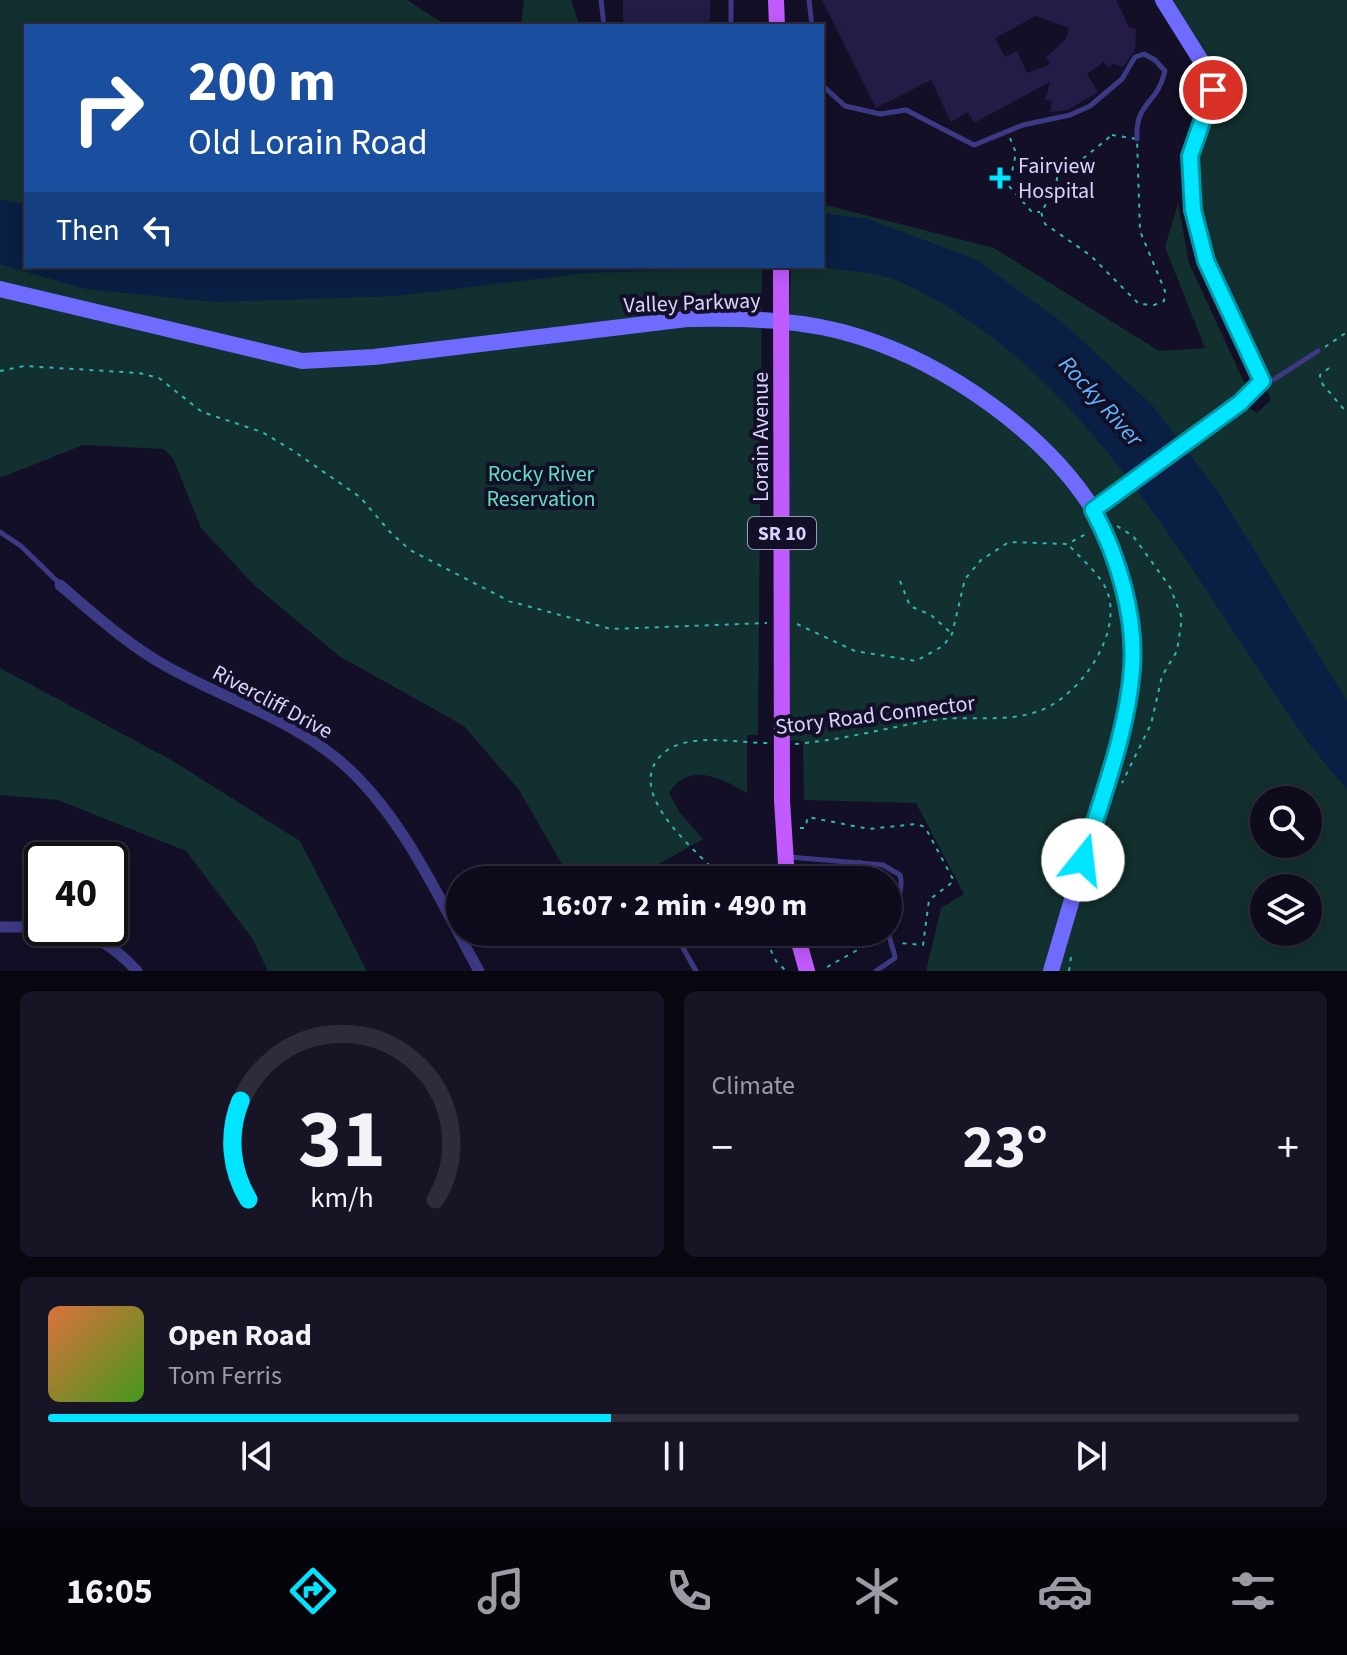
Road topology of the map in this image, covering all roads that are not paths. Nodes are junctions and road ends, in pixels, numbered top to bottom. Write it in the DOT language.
graph roads {
  1 [pos="601,0"];
  2 [pos="731,0"];
  3 [pos="776,0"];
  4 [pos="809,0"];
  5 [pos="1163,0"];
  6 [pos="604,24"];
  7 [pos="731,24"];
  8 [pos="777,24"];
  9 [pos="812,24"];
  10 [pos="824,87"];
  11 [pos="1137,139"];
  12 [pos="781,268"];
  13 [pos="0,289"];
  14 [pos="1318,351"];
  15 [pos="1262,381"];
  16 [pos="1093,510"];
  17 [pos="0,532"];
  18 [pos="60,585"];
  19 [pos="785,858"];
  20 [pos="859,862"];
  21 [pos="786,866"];
  22 [pos="858,866"];
  23 [pos="0,927"];
  24 [pos="24,927"];
  25 [pos="111,946"];
  26 [pos="682,946"];
  27 [pos="800,946"];
  28 [pos="137,971"];
  29 [pos="479,971"];
  30 [pos="696,971"];
  31 [pos="807,971"];
  32 [pos="876,971"];
  33 [pos="1051,971"];
  1 -- 6 [label="lane"];
  2 -- 7 [label="lane"];
  3 -- 8 [label="main road"];
  4 -- 9 [label="lane"];
  5 -- 15 [label="street"];
  10 -- 11 [label="lane"];
  12 -- 19 [label="main road, Lorain Avenue / SR 10, bridge"];
  13 -- 16 [label="street, Valley Parkway"];
  14 -- 15 [label="lane"];
  15 -- 16 [label="street"];
  16 -- 33 [label="street, Valley Parkway"];
  17 -- 18 [label="lane"];
  18 -- 29 [label="street, Rivercliff Drive"];
  19 -- 20 [label="lane"];
  19 -- 21 [label="main road, SR 10"];
  20 -- 22 [label="lane"];
  20 -- 32 [label="lane"];
  23 -- 24 [label="street"];
  25 -- 28 [label="street"];
  26 -- 30 [label="lane"];
  27 -- 31 [label="main road"];
}
